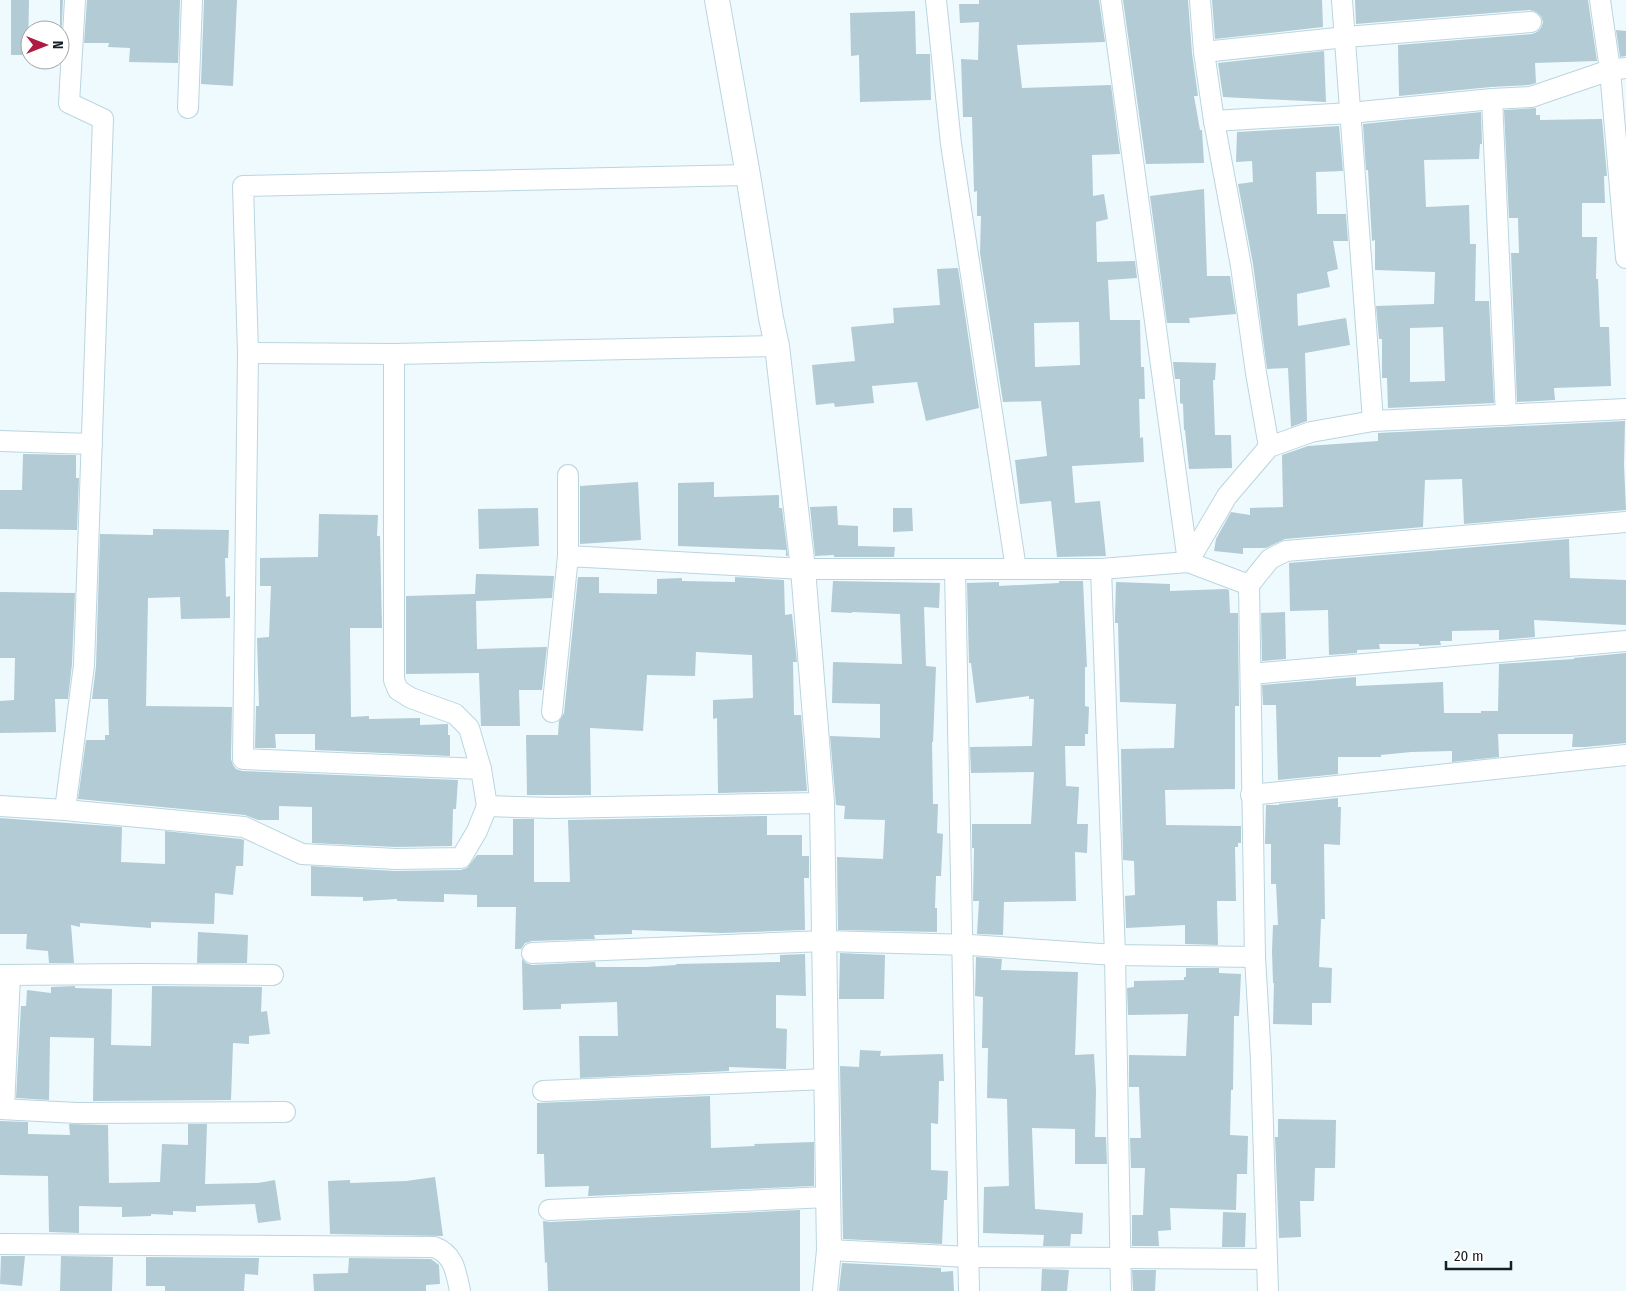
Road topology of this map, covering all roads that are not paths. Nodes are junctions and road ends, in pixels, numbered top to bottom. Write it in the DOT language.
graph roads {
  1 [pos="74,0"];
  2 [pos="192,0"];
  3 [pos="717,0"];
  4 [pos="936,0"];
  5 [pos="1111,0"];
  6 [pos="1200,0"];
  7 [pos="1342,0"];
  8 [pos="1600,0"];
  9 [pos="1531,22"];
  10 [pos="1346,36"];
  11 [pos="1204,52"];
  12 [pos="1618,69"];
  13 [pos="1492,99"];
  14 [pos="188,108"];
  15 [pos="1350,114"];
  16 [pos="1214,121"];
  17 [pos="748,175"];
  18 [pos="1626,258"];
  19 [pos="777,346"];
  20 [pos="248,353"];
  21 [pos="394,354"];
  22 [pos="1626,409"];
  23 [pos="1506,415"];
  24 [pos="1373,422"];
  25 [pos="0,441"];
  26 [pos="92,444"];
  27 [pos="1269,447"];
  28 [pos="568,475"];
  29 [pos="1626,522"];
  30 [pos="568,556"];
  31 [pos="1188,562"];
  32 [pos="804,569"];
  33 [pos="1016,569"];
  34 [pos="1101,569"];
  35 [pos="954,570"];
  36 [pos="1249,585"];
  37 [pos="1626,641"];
  38 [pos="1251,674"];
  39 [pos="552,712"];
  40 [pos="1626,756"];
  41 [pos="481,769"];
  42 [pos="1251,795"];
  43 [pos="822,803"];
  44 [pos="0,806"];
  45 [pos="487,806"];
  46 [pos="65,810"];
  47 [pos="824,941"];
  48 [pos="962,945"];
  49 [pos="532,953"];
  50 [pos="1114,955"];
  51 [pos="1255,957"];
  52 [pos="5,975"];
  53 [pos="273,975"];
  54 [pos="826,1079"];
  55 [pos="543,1092"];
  56 [pos="2,1110"];
  57 [pos="285,1112"];
  58 [pos="828,1197"];
  59 [pos="549,1210"];
  60 [pos="0,1244"];
  61 [pos="829,1250"];
  62 [pos="969,1257"];
  63 [pos="1120,1257"];
  64 [pos="1267,1259"];
  65 [pos="460,1291"];
  66 [pos="825,1291"];
  67 [pos="969,1291"];
  68 [pos="1121,1291"];
  69 [pos="1268,1291"];
  1 -- 26 [label="street"];
  2 -- 14 [label="street"];
  3 -- 17 [label="street"];
  4 -- 33 [label="street"];
  5 -- 31 [label="street"];
  6 -- 11 [label="street"];
  7 -- 10 [label="street"];
  8 -- 12 [label="street"];
  9 -- 10 [label="street"];
  10 -- 11 [label="street"];
  10 -- 15 [label="street"];
  11 -- 16 [label="street"];
  12 -- 13 [label="street"];
  12 -- 18 [label="street"];
  13 -- 15 [label="street"];
  13 -- 23 [label="street"];
  15 -- 16 [label="street"];
  15 -- 24 [label="street"];
  16 -- 27 [label="street"];
  17 -- 19 [label="street"];
  17 -- 20 [label="street"];
  19 -- 21 [label="street"];
  19 -- 32 [label="street"];
  20 -- 21 [label="street"];
  20 -- 41 [label="street"];
  21 -- 41 [label="street"];
  22 -- 23 [label="street"];
  23 -- 24 [label="street"];
  24 -- 27 [label="street"];
  25 -- 26 [label="street"];
  26 -- 46 [label="street"];
  27 -- 31 [label="street"];
  28 -- 30 [label="street"];
  29 -- 36 [label="street"];
  30 -- 32 [label="street"];
  30 -- 39 [label="street"];
  31 -- 34 [label="street"];
  31 -- 36 [label="street"];
  32 -- 35 [label="street"];
  32 -- 43 [label="street"];
  33 -- 34 [label="street"];
  33 -- 35 [label="street"];
  34 -- 50 [label="street"];
  35 -- 48 [label="street"];
  36 -- 38 [label="street"];
  37 -- 38 [label="street"];
  38 -- 42 [label="street"];
  40 -- 42 [label="street"];
  41 -- 45 [label="street"];
  42 -- 51 [label="street"];
  43 -- 45 [label="street"];
  43 -- 47 [label="street"];
  44 -- 46 [label="street"];
  45 -- 46 [label="street"];
  47 -- 48 [label="street"];
  47 -- 49 [label="street"];
  47 -- 54 [label="street"];
  48 -- 50 [label="street"];
  48 -- 62 [label="street"];
  50 -- 51 [label="street"];
  50 -- 63 [label="street"];
  51 -- 64 [label="street"];
  52 -- 53 [label="street"];
  52 -- 56 [label="street"];
  54 -- 55 [label="street"];
  54 -- 58 [label="street"];
  56 -- 57 [label="street"];
  58 -- 59 [label="street"];
  58 -- 61 [label="street"];
  60 -- 65 [label="street"];
  61 -- 62 [label="street"];
  61 -- 66 [label="street"];
  62 -- 63 [label="street"];
  62 -- 67 [label="street"];
  63 -- 64 [label="street"];
  63 -- 68 [label="street"];
  64 -- 69 [label="street"];
}
